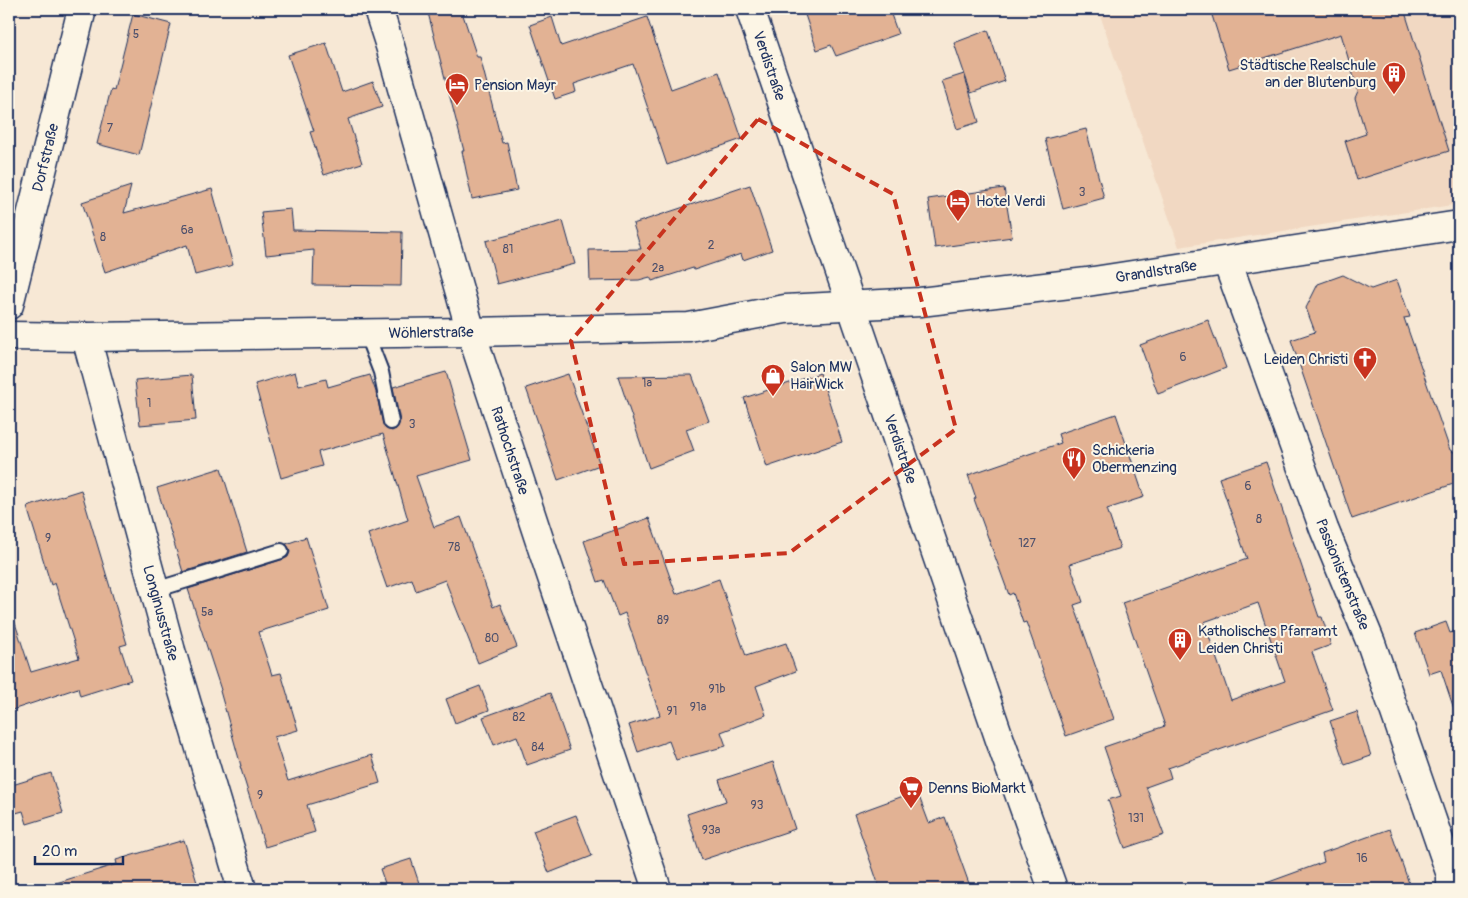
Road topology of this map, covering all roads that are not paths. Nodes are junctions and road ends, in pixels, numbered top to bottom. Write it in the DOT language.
graph roads {
  1 [pos="82,9"];
  2 [pos="378,9"];
  3 [pos="750,9"];
  4 [pos="1459,225"];
  5 [pos="1227,261"];
  6 [pos="9,305"];
  7 [pos="852,306"];
  8 [pos="471,332"];
  9 [pos="366,334"];
  10 [pos="9,336"];
  11 [pos="86,337"];
  12 [pos="391,422"];
  13 [pos="282,551"];
  14 [pos="155,590"];
  15 [pos="242,889"];
  16 [pos="657,889"];
  17 [pos="1053,889"];
  18 [pos="1451,889"];
  1 -- 6 [label="street, Dorfstraße"];
  2 -- 8 [label="street, Rathochstraße"];
  3 -- 7 [label="street, Verdistraße"];
  4 -- 5 [label="street, Grandlstraße"];
  5 -- 7 [label="street, Grandlstraße"];
  5 -- 18 [label="street, Passionistenstraße"];
  7 -- 8 [label="street, Wöhlerstraße"];
  7 -- 17 [label="street, Verdistraße"];
  8 -- 9 [label="street, Wöhlerstraße"];
  8 -- 16 [label="street, Rathochstraße"];
  9 -- 11 [label="street, Wöhlerstraße"];
  9 -- 12 [label="lane"];
  10 -- 11 [label="street, Wöhlerstraße"];
  11 -- 14 [label="street, Longinusstraße"];
  13 -- 14 [label="lane"];
  14 -- 15 [label="street, Longinusstraße"];
}
